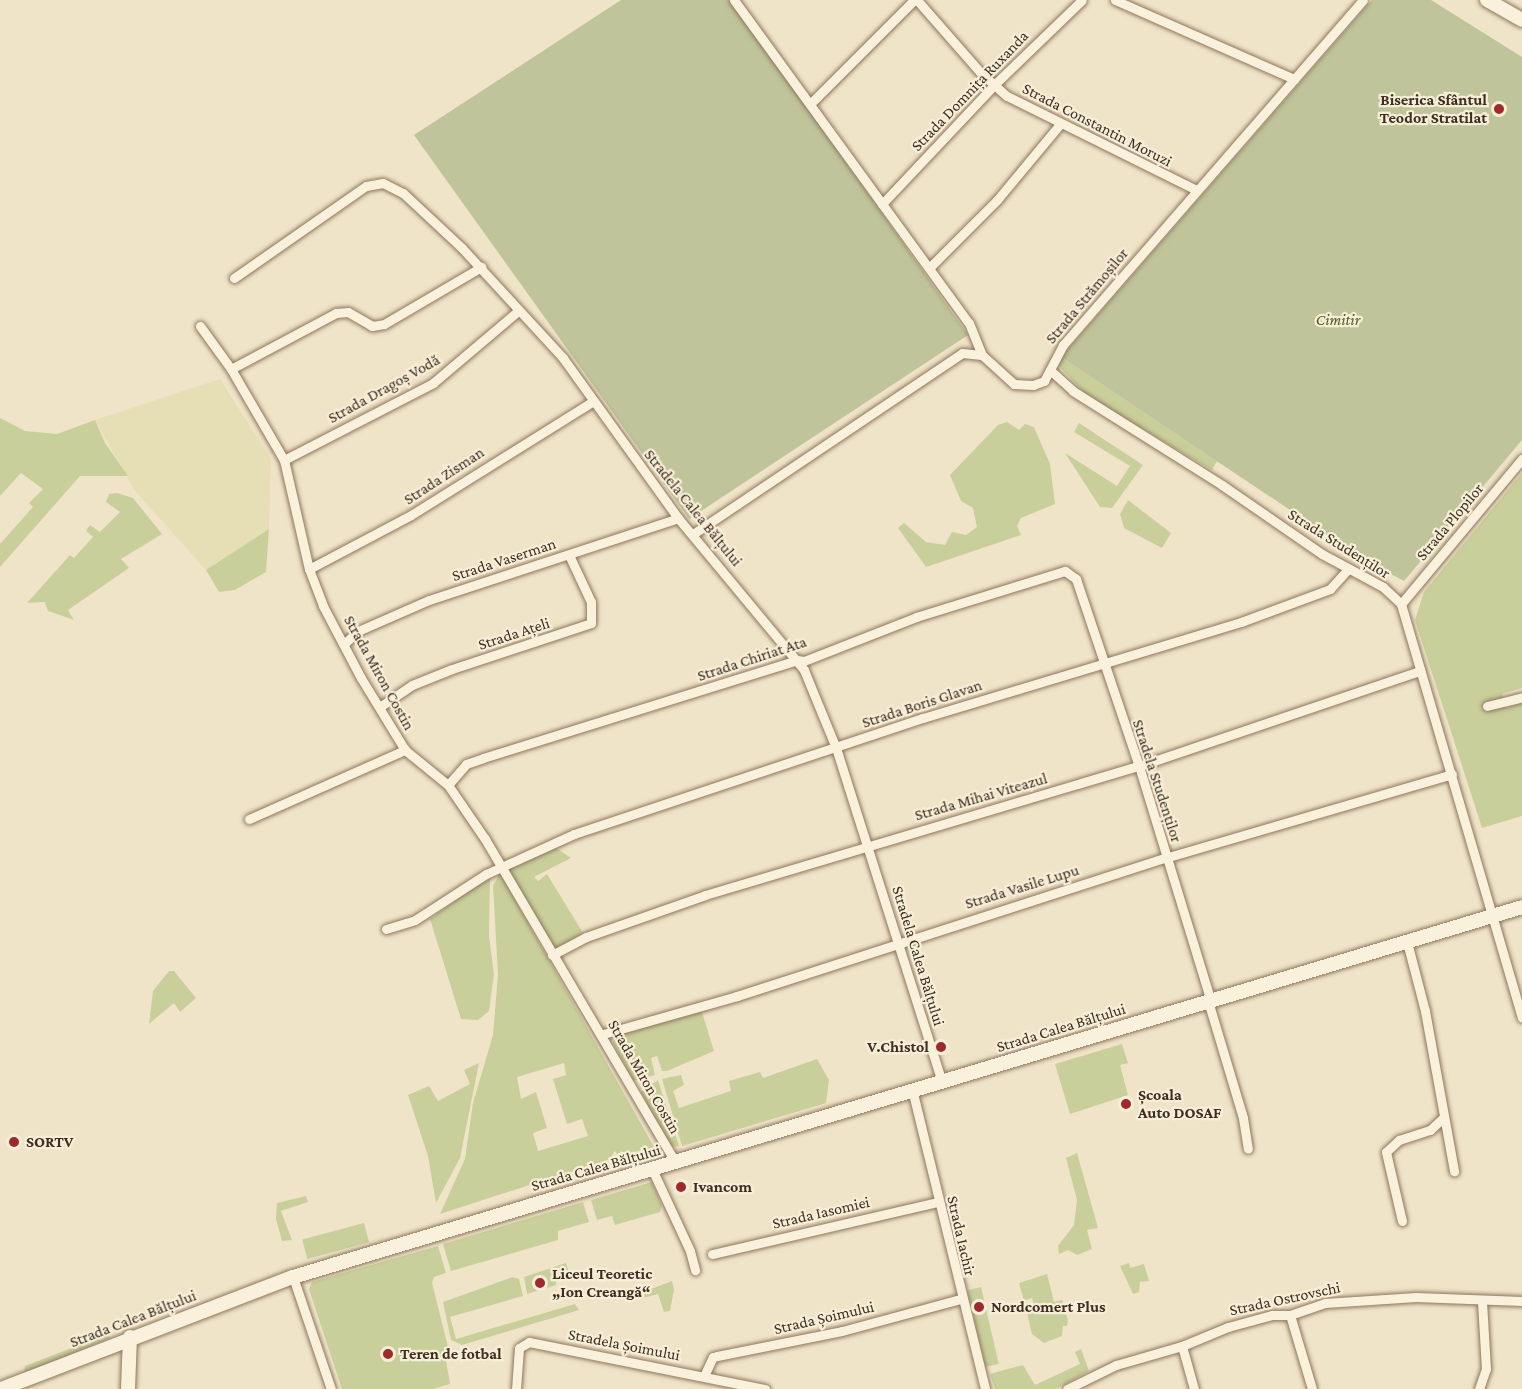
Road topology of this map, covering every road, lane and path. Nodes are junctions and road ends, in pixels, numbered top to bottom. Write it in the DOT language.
graph roads {
  1 [pos="734,0"];
  2 [pos="915,0"];
  3 [pos="1082,0"];
  4 [pos="1115,0"];
  5 [pos="1364,0"];
  6 [pos="1487,0"];
  7 [pos="1503,4"];
  8 [pos="1522,20"];
  9 [pos="1294,79"];
  10 [pos="994,85"];
  11 [pos="811,103"];
  12 [pos="1060,124"];
  13 [pos="1196,190"];
  14 [pos="882,204"];
  15 [pos="481,267"];
  16 [pos="929,268"];
  17 [pos="234,278"];
  18 [pos="518,311"];
  19 [pos="200,326"];
  20 [pos="982,355"];
  21 [pos="231,369"];
  22 [pos="1050,370"];
  23 [pos="592,402"];
  24 [pos="1522,459"];
  25 [pos="284,460"];
  26 [pos="678,519"];
  27 [pos="693,534"];
  28 [pos="569,555"];
  29 [pos="309,569"];
  30 [pos="1348,569"];
  31 [pos="1071,573"];
  32 [pos="1401,604"];
  33 [pos="345,642"];
  34 [pos="797,660"];
  35 [pos="1102,665"];
  36 [pos="1420,671"];
  37 [pos="1522,697"];
  38 [pos="381,706"];
  39 [pos="1487,706"];
  40 [pos="836,748"];
  41 [pos="405,750"];
  42 [pos="1139,766"];
  43 [pos="1452,774"];
  44 [pos="448,785"];
  45 [pos="249,819"];
  46 [pos="867,846"];
  47 [pos="1165,858"];
  48 [pos="501,868"];
  49 [pos="1522,907"];
  50 [pos="1494,916"];
  51 [pos="386,929"];
  52 [pos="897,942"];
  53 [pos="1407,942"];
  54 [pos="552,955"];
  55 [pos="1209,1001"];
  56 [pos="1522,1018"];
  57 [pos="603,1034"];
  58 [pos="941,1080"];
  59 [pos="912,1089"];
  60 [pos="1443,1118"];
  61 [pos="1248,1149"];
  62 [pos="675,1162"];
  63 [pos="652,1169"];
  64 [pos="1454,1171"];
  65 [pos="938,1202"];
  66 [pos="1402,1221"];
  67 [pos="712,1254"];
  68 [pos="695,1270"];
  69 [pos="293,1277"];
  70 [pos="961,1299"];
  71 [pos="1522,1301"];
  72 [pos="1482,1302"];
  73 [pos="1290,1315"];
  74 [pos="130,1338"];
  75 [pos="1182,1346"];
  76 [pos="704,1376"];
  77 [pos="1,1389"];
  78 [pos="128,1389"];
  79 [pos="331,1389"];
  80 [pos="516,1389"];
  81 [pos="765,1389"];
  82 [pos="985,1389"];
  83 [pos="1068,1389"];
  84 [pos="1194,1389"];
  85 [pos="1312,1389"];
  86 [pos="1479,1389"];
  1 -- 11 [label="street"];
  2 -- 10 [label="street, Strada Constantin Moruzi"];
  2 -- 11 [label="street"];
  3 -- 10 [label="street, Strada Domnița Ruxanda"];
  4 -- 9 [label="street"];
  5 -- 9 [label="street, Strada Strămoșilor"];
  6 -- 7 [label="main road"];
  7 -- 8 [label="main road"];
  9 -- 13 [label="street, Strada Strămoșilor"];
  10 -- 12 [label="street, Strada Constantin Moruzi"];
  10 -- 14 [label="street, Strada Domnița Ruxanda"];
  11 -- 14 [label="street"];
  12 -- 13 [label="street, Strada Constantin Moruzi"];
  12 -- 16 [label="street"];
  13 -- 22 [label="street, Strada Strămoșilor"];
  14 -- 16 [label="street"];
  15 -- 17 [label="street, Stradela Calea Bălțului"];
  15 -- 18 [label="street, Stradela Calea Bălțului"];
  15 -- 21 [label="street"];
  16 -- 20 [label="street"];
  18 -- 23 [label="street, Stradela Calea Bălțului"];
  18 -- 25 [label="street, Strada Dragoș Vodă"];
  19 -- 21 [label="street, Strada Miron Costin"];
  20 -- 22 [label="street, Strada Strămoșilor"];
  20 -- 27 [label="street"];
  21 -- 25 [label="street, Strada Miron Costin"];
  22 -- 30 [label="street, Strada Studenților"];
  23 -- 26 [label="street, Stradela Calea Bălțului"];
  23 -- 29 [label="street, Strada Zisman"];
  24 -- 32 [label="street, Strada Plopilor"];
  25 -- 29 [label="street, Strada Miron Costin"];
  26 -- 27 [label="street, Stradela Calea Bălțului"];
  26 -- 28 [label="street, Strada Vaserman"];
  27 -- 34 [label="street, Stradela Calea Bălțului"];
  28 -- 33 [label="street, Strada Vaserman"];
  28 -- 38 [label="street, Strada Ațeli"];
  29 -- 33 [label="street, Strada Miron Costin"];
  30 -- 32 [label="street, Strada Studenților"];
  30 -- 35 [label="street, Strada Boris Glavan"];
  31 -- 34 [label="street, Strada Chiriat Ata"];
  31 -- 35 [label="street, Stradela Studenților"];
  32 -- 36 [label="street"];
  33 -- 38 [label="street, Strada Miron Costin"];
  34 -- 40 [label="street, Stradela Calea Bălțului"];
  34 -- 44 [label="street, Strada Chiriat Ata"];
  35 -- 40 [label="street, Strada Boris Glavan"];
  35 -- 42 [label="street, Stradela Studenților"];
  36 -- 42 [label="street, Strada Mihai Viteazul"];
  36 -- 43 [label="street"];
  37 -- 39 [label="street"];
  38 -- 41 [label="street, Strada Miron Costin"];
  40 -- 46 [label="street, Stradela Calea Bălțului"];
  40 -- 48 [label="street, Strada Boris Glavan"];
  41 -- 44 [label="street, Strada Miron Costin"];
  41 -- 45 [label="street"];
  42 -- 46 [label="street, Strada Mihai Viteazul"];
  42 -- 47 [label="street, Stradela Studenților"];
  43 -- 47 [label="street, Strada Vasile Lupu"];
  43 -- 50 [label="street"];
  44 -- 48 [label="street, Strada Miron Costin"];
  46 -- 52 [label="street, Stradela Calea Bălțului"];
  46 -- 54 [label="street, Strada Mihai Viteazul"];
  47 -- 52 [label="street, Strada Vasile Lupu"];
  47 -- 55 [label="street, Stradela Studenților"];
  48 -- 51 [label="street, Strada Boris Glavan"];
  48 -- 54 [label="street, Strada Miron Costin"];
  49 -- 50 [label="main road, Strada Calea Bălțului"];
  50 -- 53 [label="main road, Strada Calea Bălțului"];
  50 -- 56 [label="street"];
  52 -- 57 [label="street, Strada Vasile Lupu"];
  52 -- 58 [label="street, Stradela Calea Bălțului"];
  53 -- 55 [label="main road, Strada Calea Bălțului"];
  53 -- 60 [label="street"];
  54 -- 57 [label="street, Strada Miron Costin"];
  55 -- 58 [label="main road, Strada Calea Bălțului"];
  55 -- 61 [label="street"];
  57 -- 62 [label="street, Strada Miron Costin"];
  58 -- 59 [label="main road, Strada Calea Bălțului"];
  59 -- 62 [label="main road, Strada Calea Bălțului"];
  59 -- 65 [label="street, Strada Iachir"];
  60 -- 64 [label="street"];
  60 -- 66 [label="street"];
  62 -- 63 [label="main road, Strada Calea Bălțului"];
  63 -- 68 [label="street"];
  63 -- 69 [label="main road, Strada Calea Bălțului"];
  65 -- 67 [label="street, Strada Iasomiei"];
  65 -- 70 [label="street, Strada Iachir"];
  69 -- 74 [label="main road, Strada Calea Bălțului"];
  69 -- 79 [label="street"];
  70 -- 76 [label="street, Strada Șoimului"];
  70 -- 82 [label="street, Strada Iachir"];
  71 -- 72 [label="street, Strada Ostrovschi"];
  72 -- 73 [label="street, Strada Ostrovschi"];
  72 -- 86 [label="street"];
  73 -- 75 [label="street, Strada Ostrovschi"];
  73 -- 85 [label="street"];
  74 -- 77 [label="main road, Strada Calea Bălțului"];
  74 -- 78 [label="main road"];
  75 -- 83 [label="street, Strada Ostrovschi"];
  75 -- 84 [label="street"];
  76 -- 80 [label="street, Stradela Șoimului"];
  76 -- 81 [label="street, Stradela Șoimului"];
}
